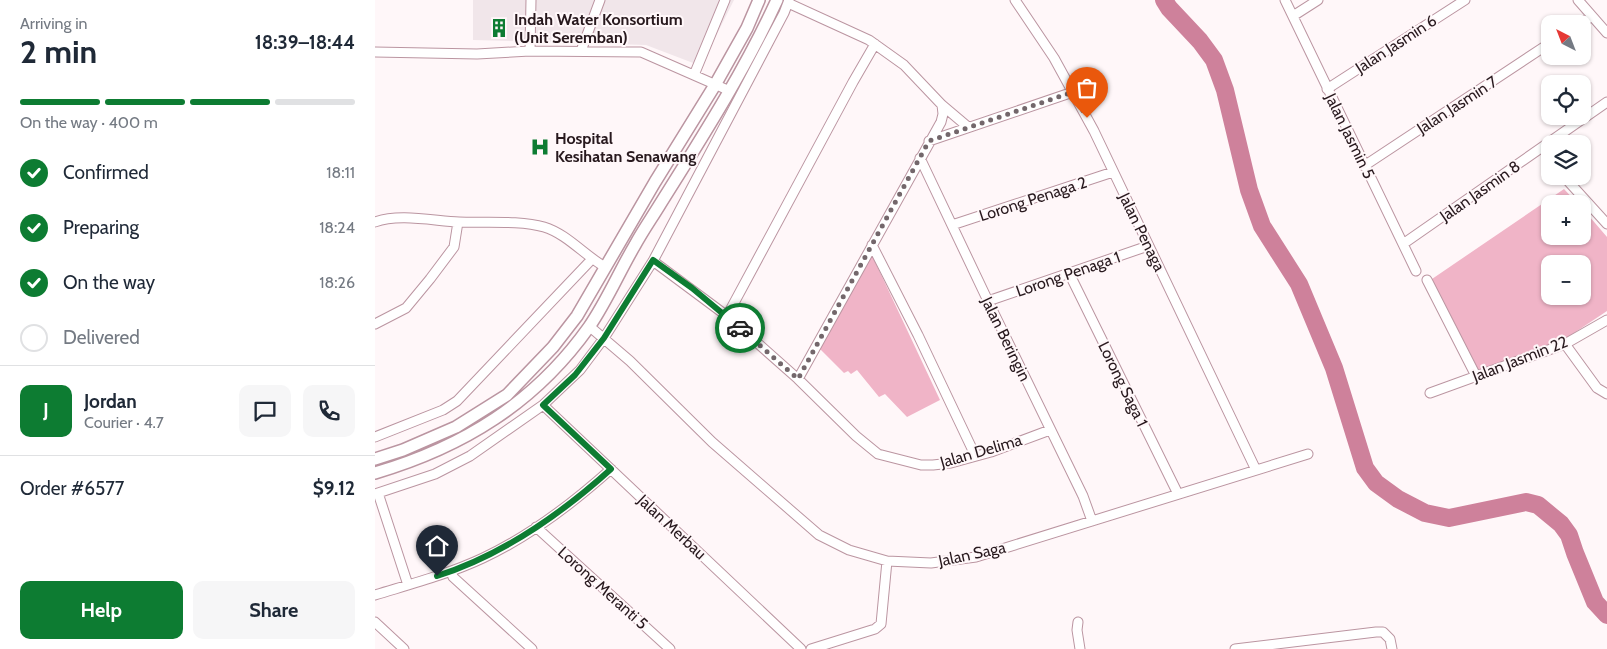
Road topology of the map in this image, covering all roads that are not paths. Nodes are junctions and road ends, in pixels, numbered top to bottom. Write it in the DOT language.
graph roads {
  1 [pos="531,0"];
  2 [pos="600,0"];
  3 [pos="725,0"];
  4 [pos="759,0"];
  5 [pos="1015,0"];
  6 [pos="1285,0"];
  7 [pos="1318,0"];
  8 [pos="1465,0"];
  9 [pos="1578,0"];
  10 [pos="785,1"];
  11 [pos="1293,16"];
  12 [pos="1592,16"];
  13 [pos="1607,33"];
  14 [pos="875,44"];
  15 [pos="1541,49"];
  16 [pos="530,51"];
  17 [pos="581,51"];
  18 [pos="375,52"];
  19 [pos="694,75"];
  20 [pos="715,84"];
  21 [pos="1327,89"];
  22 [pos="730,91"];
  23 [pos="1073,92"];
  24 [pos="1607,102"];
  25 [pos="942,105"];
  26 [pos="968,127"];
  27 [pos="929,141"];
  28 [pos="920,158"];
  29 [pos="1364,166"];
  30 [pos="1113,172"];
  31 [pos="1572,185"];
  32 [pos="375,222"];
  33 [pos="458,222"];
  34 [pos="1607,224"];
  35 [pos="952,225"];
  36 [pos="1403,244"];
  37 [pos="872,245"];
  38 [pos="1149,246"];
  39 [pos="592,260"];
  40 [pos="653,260"];
  41 [pos="605,267"];
  42 [pos="1416,271"];
  43 [pos="1069,273"];
  44 [pos="1427,280"];
  45 [pos="988,301"];
  46 [pos="727,316"];
  47 [pos="1607,320"];
  48 [pos="375,324"];
  49 [pos="589,326"];
  50 [pos="604,338"];
  51 [pos="1565,344"];
  52 [pos="1476,376"];
  53 [pos="798,379"];
  54 [pos="1430,393"];
  55 [pos="1607,394"];
  56 [pos="543,405"];
  57 [pos="1050,430"];
  58 [pos="375,437"];
  59 [pos="1308,454"];
  60 [pos="975,455"];
  61 [pos="375,459"];
  62 [pos="611,469"];
  63 [pos="1256,470"];
  64 [pos="375,473"];
  65 [pos="377,494"];
  66 [pos="1178,494"];
  67 [pos="1092,521"];
  68 [pos="536,527"];
  69 [pos="887,561"];
  70 [pos="451,571"];
  71 [pos="408,585"];
  72 [pos="375,594"];
  73 [pos="375,622"];
  74 [pos="1078,622"];
  75 [pos="405,649"];
  76 [pos="533,649"];
  77 [pos="670,649"];
  78 [pos="801,649"];
  79 [pos="811,649"];
  80 [pos="1080,649"];
  81 [pos="1235,649"];
  82 [pos="1392,649"];
  1 -- 16 [label="street"];
  2 -- 17 [label="street"];
  3 -- 19 [label="street"];
  4 -- 20 [label="street"];
  5 -- 23 [label="street, Jalan Penaga"];
  6 -- 11 [label="street, Jalan Jasmin 5"];
  7 -- 11 [label="street"];
  8 -- 21 [label="street, Jalan Jasmin 6"];
  9 -- 12 [label="street"];
  10 -- 14 [label="street"];
  10 -- 22 [label="street"];
  10 -- 40 [label="street"];
  11 -- 21 [label="street, Jalan Jasmin 5"];
  12 -- 13 [label="street"];
  14 -- 25 [label="street"];
  14 -- 46 [label="street"];
  15 -- 29 [label="street, Jalan Jasmin 7"];
  16 -- 17 [label="street"];
  16 -- 18 [label="street"];
  17 -- 19 [label="street"];
  19 -- 20 [label="street"];
  20 -- 22 [label="street"];
  20 -- 41 [label="street"];
  21 -- 29 [label="street, Jalan Jasmin 5"];
  22 -- 49 [label="street"];
  23 -- 26 [label="street"];
  23 -- 30 [label="street, Jalan Penaga"];
  24 -- 36 [label="street, Jalan Jasmin 8"];
  25 -- 26 [label="street"];
  25 -- 27 [label="street"];
  26 -- 27 [label="street"];
  27 -- 28 [label="street"];
  28 -- 35 [label="street, Jalan Beringin"];
  28 -- 37 [label="street"];
  29 -- 36 [label="street, Jalan Jasmin 5"];
  30 -- 35 [label="street, Lorong Penaga 2"];
  30 -- 38 [label="street, Jalan Penaga"];
  31 -- 34 [label="street"];
  32 -- 33 [label="street"];
  33 -- 39 [label="street"];
  33 -- 48 [label="street"];
  35 -- 45 [label="street, Jalan Beringin"];
  36 -- 42 [label="street, Jalan Jasmin 5"];
  37 -- 53 [label="street"];
  37 -- 60 [label="street"];
  38 -- 43 [label="street, Lorong Penaga 1"];
  38 -- 63 [label="street, Jalan Penaga"];
  39 -- 41 [label="street"];
  39 -- 58 [label="street"];
  40 -- 46 [label="street, Jalan Delima"];
  40 -- 50 [label="street"];
  41 -- 61 [label="street"];
  43 -- 45 [label="street, Lorong Penaga 1"];
  43 -- 66 [label="street, Lorong Saga 1"];
  44 -- 52 [label="street"];
  45 -- 57 [label="street, Jalan Beringin"];
  46 -- 53 [label="street, Jalan Delima"];
  47 -- 51 [label="street, Jalan Jasmin 22"];
  49 -- 50 [label="street, Jalan Saga"];
  49 -- 64 [label="street"];
  50 -- 56 [label="street"];
  50 -- 69 [label="street, Jalan Saga"];
  51 -- 52 [label="street, Jalan Jasmin 22"];
  51 -- 55 [label="street"];
  52 -- 54 [label="street, Jalan Jasmin 22"];
  53 -- 60 [label="street, Jalan Delima"];
  56 -- 62 [label="street, Jalan Merbau"];
  56 -- 65 [label="street"];
  57 -- 60 [label="street, Jalan Delima"];
  57 -- 67 [label="street, Jalan Beringin"];
  59 -- 63 [label="street, Jalan Saga"];
  62 -- 68 [label="street"];
  62 -- 78 [label="street, Jalan Merbau"];
  63 -- 66 [label="street, Jalan Saga"];
  65 -- 71 [label="street"];
  66 -- 67 [label="street, Jalan Saga"];
  67 -- 69 [label="street, Jalan Saga"];
  68 -- 70 [label="street"];
  68 -- 77 [label="street, Lorong Meranti 5"];
  69 -- 79 [label="street"];
  70 -- 71 [label="street"];
  70 -- 76 [label="street"];
  71 -- 72 [label="street"];
  73 -- 75 [label="street"];
  74 -- 80 [label="street"];
  81 -- 82 [label="street"];
}
